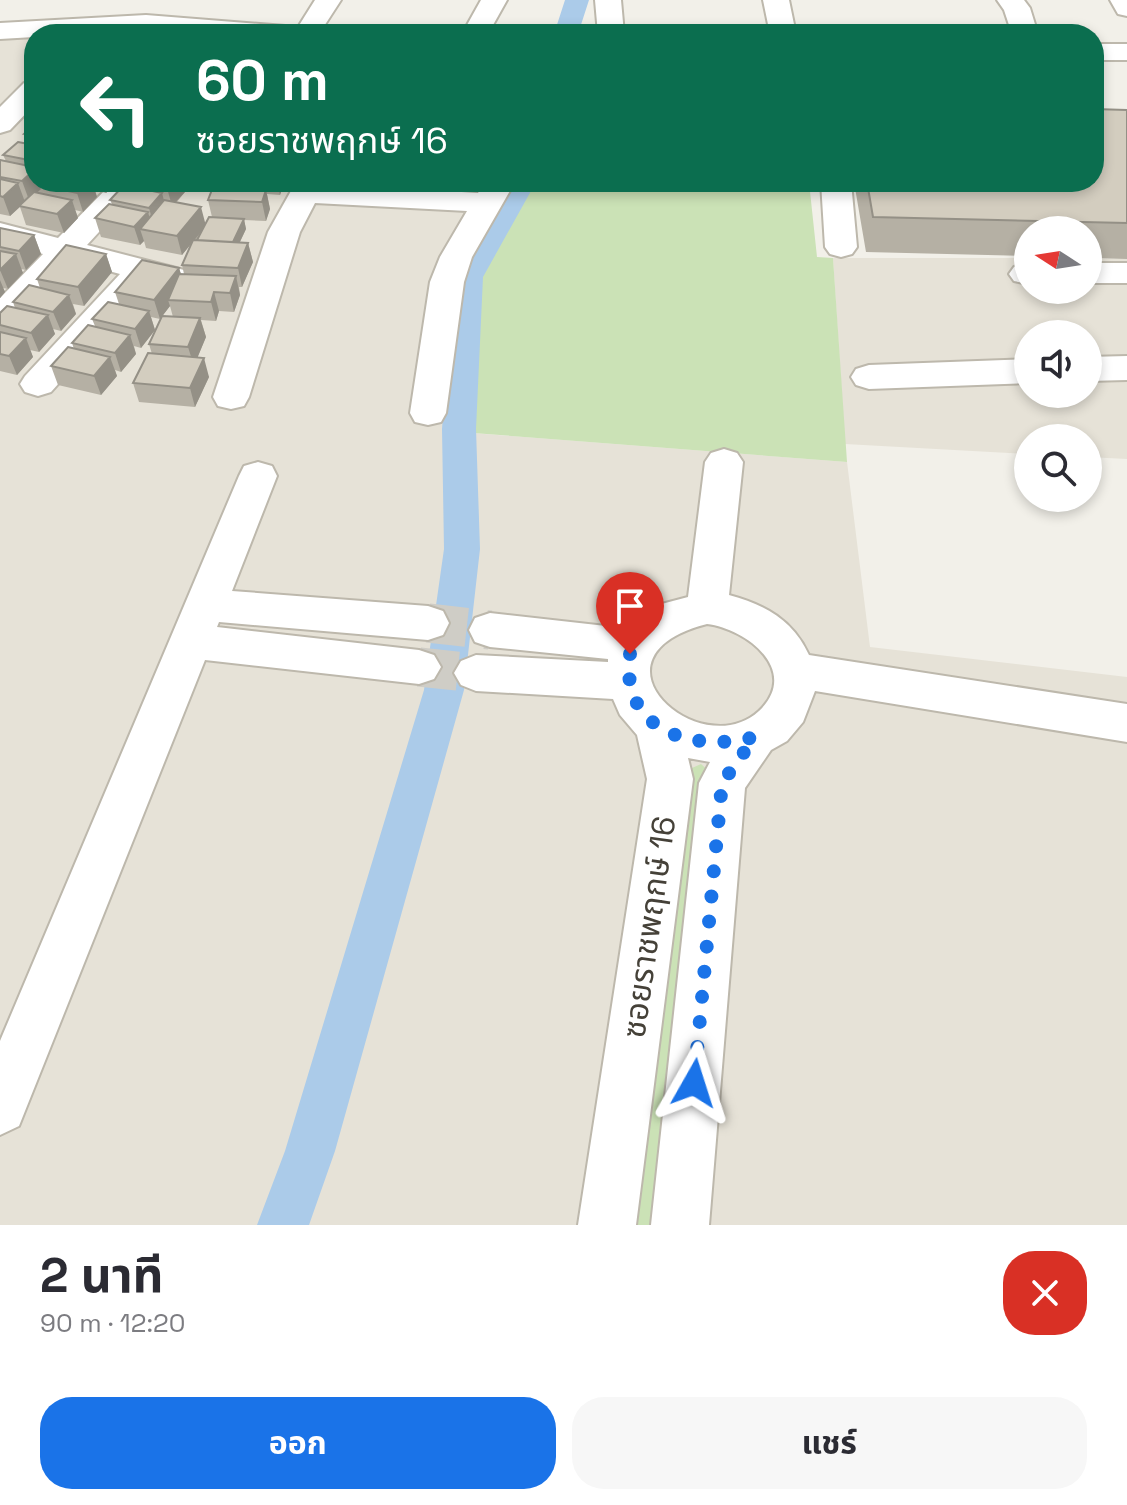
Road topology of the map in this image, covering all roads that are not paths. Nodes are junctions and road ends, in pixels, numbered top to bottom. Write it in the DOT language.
graph roads {
  1 [pos="43,0"];
  2 [pos="328,0"];
  3 [pos="494,0"];
  4 [pos="608,0"];
  5 [pos="776,0"];
  6 [pos="1010,0"];
  7 [pos="1123,0"];
  8 [pos="1127,8"];
  9 [pos="142,19"];
  10 [pos="112,24"];
  11 [pos="193,24"];
  12 [pos="312,24"];
  13 [pos="481,24"];
  14 [pos="610,24"];
  15 [pos="781,24"];
  16 [pos="1022,24"];
  17 [pos="10,30"];
  18 [pos="1104,52"];
  19 [pos="1127,52"];
  20 [pos="24,99"];
  21 [pos="0,124"];
  22 [pos="120,192"];
  23 [pos="306,192"];
  24 [pos="494,192"];
  25 [pos="837,192"];
  26 [pos="0,233"];
  27 [pos="841,247"];
  28 [pos="65,250"];
  29 [pos="1102,273"];
  30 [pos="1127,273"];
  31 [pos="0,318"];
  32 [pos="1127,368"];
  33 [pos="1102,369"];
  34 [pos="1014,372"];
  35 [pos="869,377"];
  36 [pos="38,384"];
  37 [pos="231,397"];
  38 [pos="428,413"];
  39 [pos="724,462"];
  40 [pos="258,476"];
  41 [pos="707,608"];
  42 [pos="197,623"];
  43 [pos="428,623"];
  44 [pos="490,630"];
  45 [pos="641,635"];
  46 [pos="419,667"];
  47 [pos="793,670"];
  48 [pos="476,673"];
  49 [pos="644,705"];
  50 [pos="1127,723"];
  51 [pos="755,737"];
  52 [pos="0,1107"];
  53 [pos="607,1225"];
  54 [pos="680,1225"];
  1 -- 17 [label="street"];
  2 -- 12 [label="street"];
  3 -- 13 [label="street"];
  4 -- 14 [label="street"];
  5 -- 15 [label="street"];
  6 -- 16 [label="street"];
  7 -- 8 [label="street"];
  9 -- 10 [label="street"];
  9 -- 11 [label="street"];
  18 -- 19 [label="street"];
  20 -- 21 [label="street"];
  22 -- 28 [label="street"];
  23 -- 37 [label="street"];
  24 -- 38 [label="street"];
  25 -- 27 [label="street"];
  26 -- 28 [label="street"];
  28 -- 31 [label="street"];
  28 -- 36 [label="street"];
  29 -- 30 [label="street"];
  32 -- 33 [label="street"];
  34 -- 35 [label="street"];
  39 -- 41 [label="street"];
  40 -- 42 [label="street"];
  41 -- 45 [label="street"];
  41 -- 47 [label="street"];
  42 -- 43 [label="street"];
  42 -- 46 [label="street"];
  42 -- 52 [label="street"];
  44 -- 45 [label="street"];
  45 -- 49 [label="street, ซอยราชพฤกษ์ 16"];
  47 -- 50 [label="street"];
  47 -- 51 [label="street, ซอยราชพฤกษ์ 16"];
  48 -- 49 [label="street"];
  49 -- 51 [label="street"];
  49 -- 53 [label="street, ซอยราชพฤกษ์ 16"];
  51 -- 54 [label="street, ซอยราชพฤกษ์ 16"];
}
